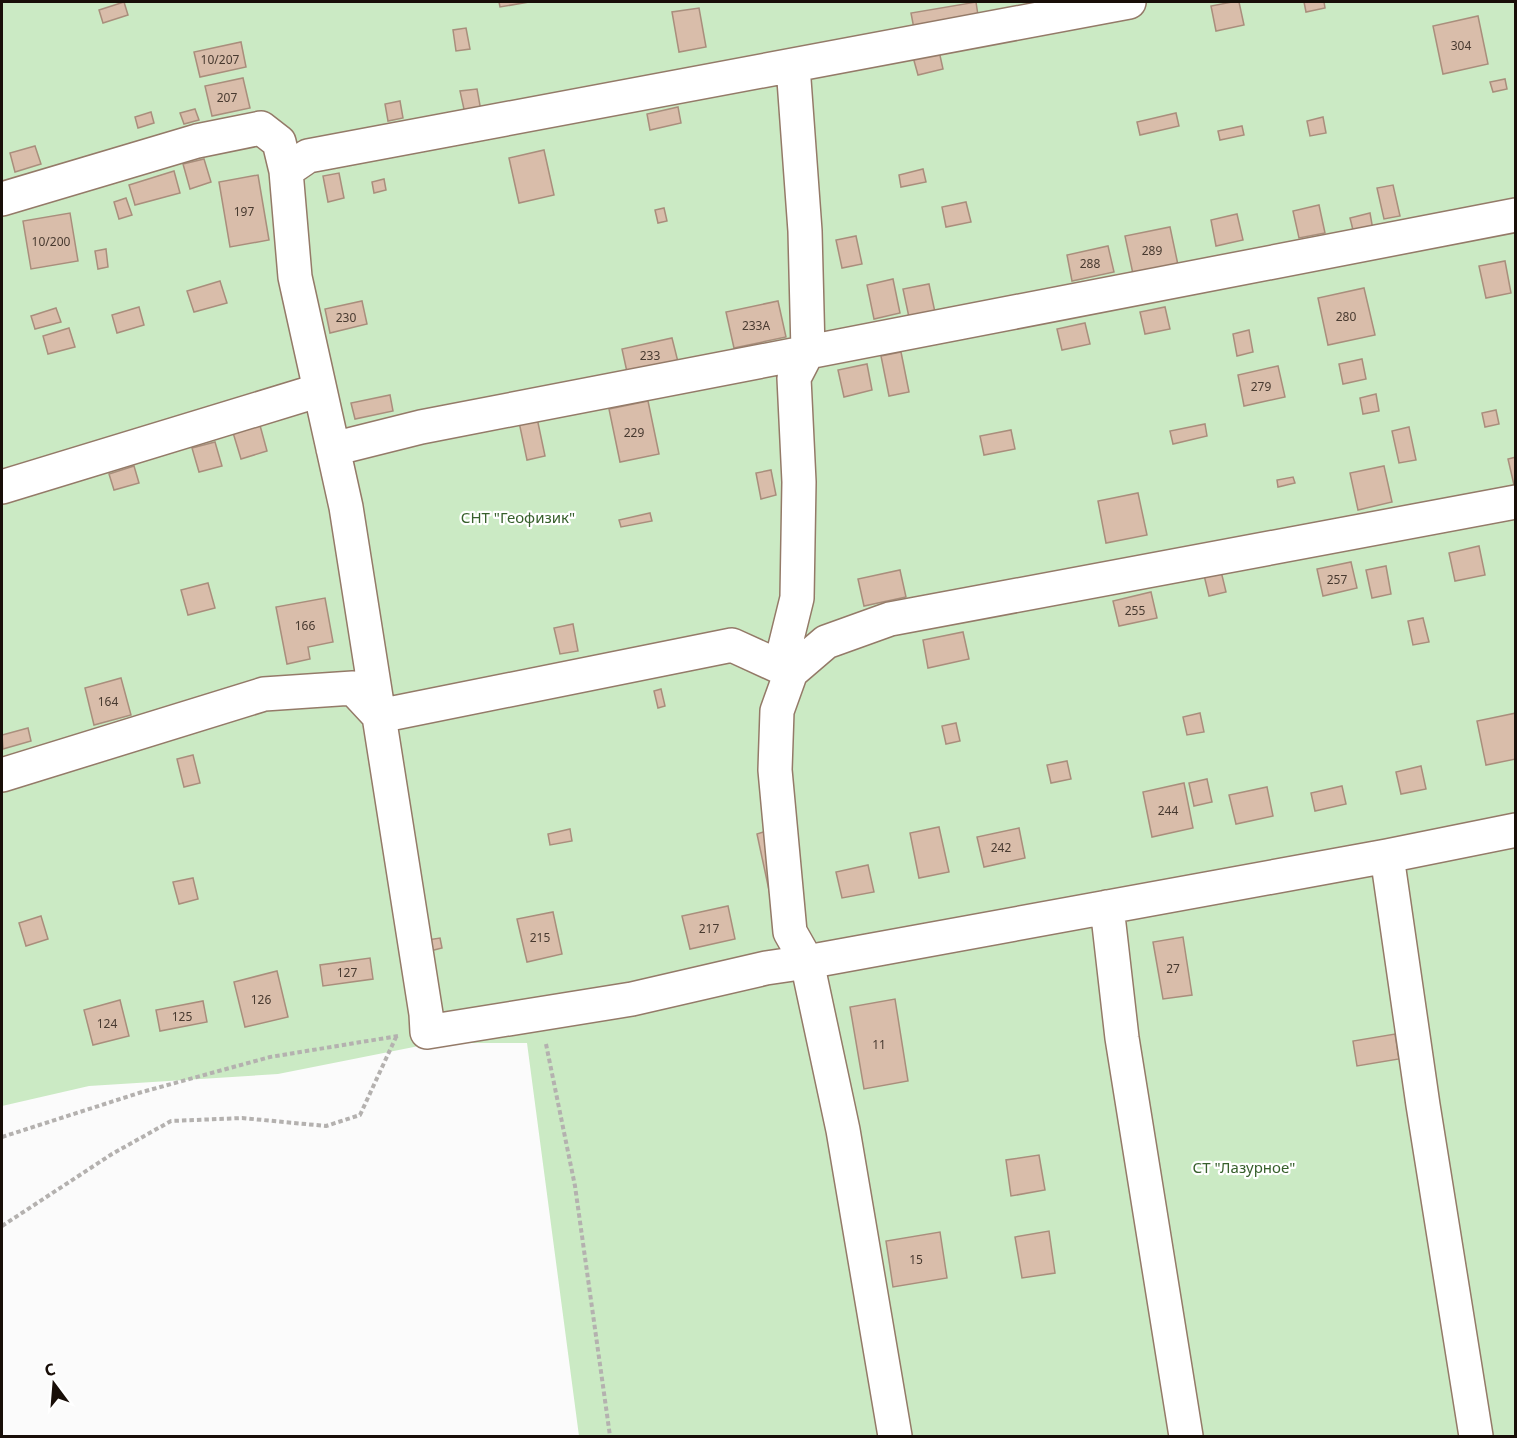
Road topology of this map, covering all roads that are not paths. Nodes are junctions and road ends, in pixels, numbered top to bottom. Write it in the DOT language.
graph roads {
  1 [pos="1129,2"];
  2 [pos="793,66"];
  3 [pos="286,171"];
  4 [pos="2,199"];
  5 [pos="1515,215"];
  6 [pos="808,351"];
  7 [pos="320,390"];
  8 [pos="333,449"];
  9 [pos="2,487"];
  10 [pos="1515,502"];
  11 [pos="786,669"];
  12 [pos="379,716"];
  13 [pos="2,775"];
  14 [pos="1515,830"];
  15 [pos="1387,856"];
  16 [pos="1107,907"];
  17 [pos="807,962"];
  18 [pos="895,1437"];
  19 [pos="1186,1437"];
  20 [pos="1476,1437"];
  1 -- 2 [label="street"];
  2 -- 3 [label="street"];
  2 -- 6 [label="street"];
  3 -- 4 [label="street"];
  3 -- 7 [label="street"];
  5 -- 6 [label="street"];
  6 -- 8 [label="street"];
  6 -- 11 [label="street"];
  7 -- 8 [label="street"];
  7 -- 9 [label="street"];
  8 -- 12 [label="street"];
  10 -- 11 [label="street"];
  11 -- 12 [label="street"];
  11 -- 17 [label="street"];
  12 -- 13 [label="street"];
  12 -- 17 [label="street"];
  14 -- 15 [label="street"];
  15 -- 16 [label="street"];
  15 -- 20 [label="street"];
  16 -- 17 [label="street"];
  16 -- 19 [label="street"];
  17 -- 18 [label="street"];
}
